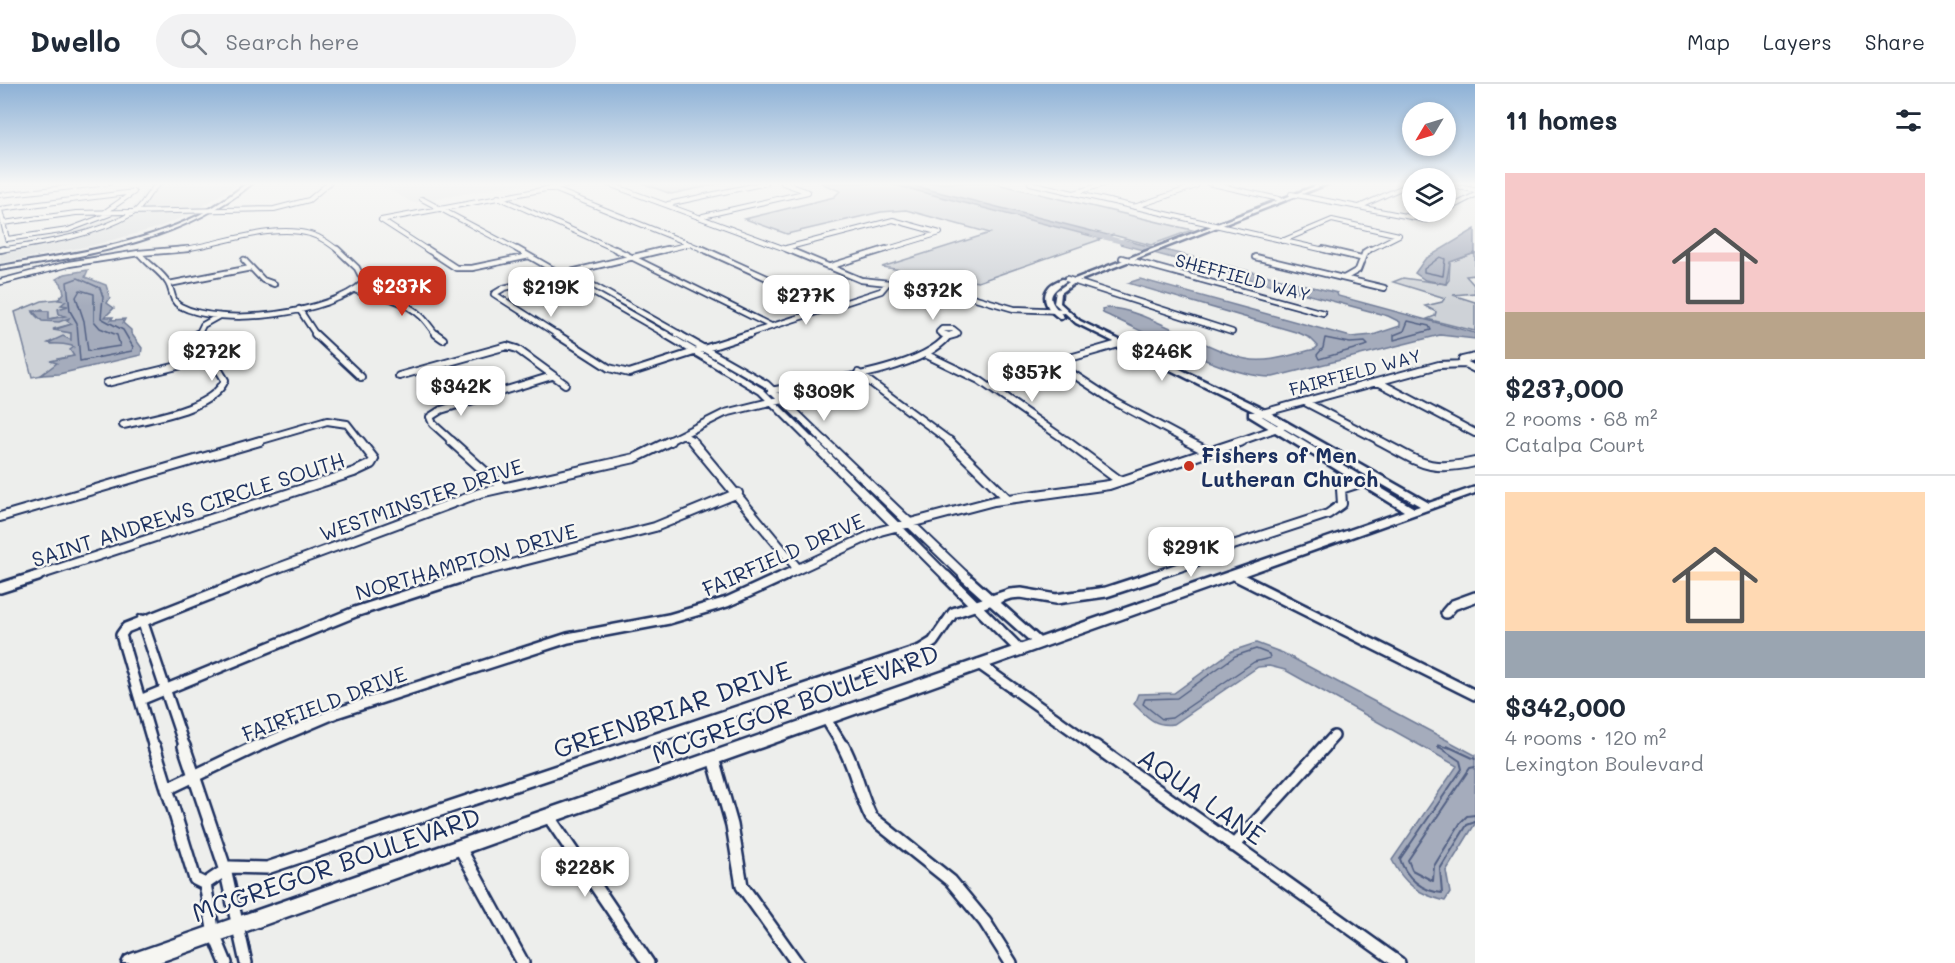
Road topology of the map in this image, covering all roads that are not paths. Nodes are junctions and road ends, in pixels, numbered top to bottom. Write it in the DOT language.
graph roads {
  1 [pos="3,224"];
  2 [pos="84,224"];
  3 [pos="102,224"];
  4 [pos="172,224"];
  5 [pos="181,224"];
  6 [pos="387,224"];
  7 [pos="470,224"];
  8 [pos="559,224"];
  9 [pos="640,224"];
  10 [pos="720,224"];
  11 [pos="877,224"];
  12 [pos="908,224"];
  13 [pos="1209,224"];
  14 [pos="1322,224"];
  15 [pos="1350,224"];
  16 [pos="1213,225"];
  17 [pos="1282,241"];
  18 [pos="692,245"];
  19 [pos="785,248"];
  20 [pos="0,250"];
  21 [pos="139,254"];
  22 [pos="529,256"];
  23 [pos="1255,257"];
  24 [pos="1361,258"];
  25 [pos="637,259"];
  26 [pos="1126,259"];
  27 [pos="244,260"];
  28 [pos="0,266"];
  29 [pos="828,267"];
  30 [pos="251,268"];
  31 [pos="575,275"];
  32 [pos="565,276"];
  33 [pos="1344,278"];
  34 [pos="1070,280"];
  35 [pos="0,282"];
  36 [pos="169,284"];
  37 [pos="274,284"];
  38 [pos="885,285"];
  39 [pos="1384,288"];
  40 [pos="357,291"];
  41 [pos="613,297"];
  42 [pos="604,299"];
  43 [pos="831,307"];
  44 [pos="299,309"];
  45 [pos="1059,311"];
  46 [pos="1323,313"];
  47 [pos="220,315"];
  48 [pos="653,321"];
  49 [pos="645,323"];
  50 [pos="771,326"];
  51 [pos="1232,332"];
  52 [pos="948,336"];
  53 [pos="443,339"];
  54 [pos="1118,344"];
  55 [pos="704,349"];
  56 [pos="695,351"];
  57 [pos="927,355"];
  58 [pos="1475,357"];
  59 [pos="211,358"];
  60 [pos="1465,364"];
  61 [pos="1475,369"];
  62 [pos="858,373"];
  63 [pos="361,376"];
  64 [pos="399,376"];
  65 [pos="552,376"];
  66 [pos="1378,382"];
  67 [pos="107,383"];
  68 [pos="565,384"];
  69 [pos="772,390"];
  70 [pos="763,392"];
  71 [pos="782,399"];
  72 [pos="772,401"];
  73 [pos="1304,402"];
  74 [pos="1264,413"];
  75 [pos="1254,416"];
  76 [pos="123,424"];
  77 [pos="1286,425"];
  78 [pos="1275,428"];
  79 [pos="1475,433"];
  80 [pos="683,435"];
  81 [pos="1209,452"];
  82 [pos="1475,462"];
  83 [pos="1120,482"];
  84 [pos="1363,482"];
  85 [pos="501,486"];
  86 [pos="1475,490"];
  87 [pos="738,493"];
  88 [pos="1008,499"];
  89 [pos="1428,506"];
  90 [pos="1413,512"];
  91 [pos="0,517"];
  92 [pos="910,522"];
  93 [pos="897,525"];
  94 [pos="798,569"];
  95 [pos="1235,574"];
  96 [pos="0,588"];
  97 [pos="1475,597"];
  98 [pos="990,599"];
  99 [pos="976,604"];
  100 [pos="1446,613"];
  101 [pos="142,620"];
  102 [pos="1039,643"];
  103 [pos="1020,650"];
  104 [pos="980,664"];
  105 [pos="166,690"];
  106 [pos="1475,695"];
  107 [pos="140,700"];
  108 [pos="826,718"];
  109 [pos="1334,736"];
  110 [pos="713,758"];
  111 [pos="195,776"];
  112 [pos="167,789"];
  113 [pos="549,817"];
  114 [pos="1234,846"];
  115 [pos="460,848"];
  116 [pos="225,868"];
  117 [pos="205,884"];
  118 [pos="236,927"];
  119 [pos="214,934"];
  120 [pos="131,963"];
  121 [pos="226,963"];
  122 [pos="246,963"];
  123 [pos="523,963"];
  124 [pos="648,963"];
  125 [pos="797,963"];
  126 [pos="1011,963"];
  127 [pos="1399,963"];
  1 -- 2 [label="street"];
  3 -- 20 [label="street"];
  4 -- 28 [label="main road"];
  5 -- 28 [label="main road"];
  6 -- 22 [label="street"];
  7 -- 22 [label="street"];
  8 -- 25 [label="street"];
  9 -- 18 [label="street"];
  10 -- 19 [label="street"];
  11 -- 19 [label="street"];
  12 -- 29 [label="street"];
  13 -- 16 [label="street"];
  14 -- 17 [label="street"];
  15 -- 24 [label="street"];
  16 -- 17 [label="street"];
  16 -- 26 [label="street"];
  17 -- 24 [label="street"];
  18 -- 25 [label="street"];
  18 -- 43 [label="street"];
  19 -- 29 [label="street"];
  21 -- 35 [label="street"];
  21 -- 36 [label="street"];
  21 -- 40 [label="street"];
  22 -- 32 [label="street"];
  23 -- 33 [label="street"];
  24 -- 33 [label="street"];
  25 -- 31 [label="street"];
  25 -- 32 [label="street"];
  25 -- 50 [label="street"];
  26 -- 34 [label="street"];
  26 -- 46 [label="street, SHEFFIELD WAY"];
  27 -- 30 [label="street"];
  29 -- 38 [label="street"];
  30 -- 36 [label="street"];
  30 -- 37 [label="street"];
  31 -- 32 [label="street"];
  31 -- 41 [label="street"];
  32 -- 42 [label="street"];
  32 -- 56 [label="street"];
  33 -- 39 [label="street"];
  34 -- 45 [label="street"];
  34 -- 51 [label="street"];
  36 -- 47 [label="street"];
  38 -- 43 [label="street"];
  38 -- 45 [label="street"];
  40 -- 44 [label="street"];
  40 -- 53 [label="street"];
  41 -- 42 [label="street"];
  41 -- 48 [label="street"];
  42 -- 49 [label="street"];
  43 -- 50 [label="street"];
  44 -- 47 [label="street"];
  44 -- 63 [label="street"];
  45 -- 54 [label="street"];
  47 -- 59 [label="street"];
  48 -- 49 [label="street"];
  48 -- 55 [label="street"];
  49 -- 56 [label="street"];
  50 -- 55 [label="street"];
  52 -- 57 [label="street"];
  54 -- 74 [label="street"];
  54 -- 75 [label="street"];
  54 -- 81 [label="street"];
  55 -- 56 [label="street"];
  55 -- 69 [label="street"];
  56 -- 70 [label="street"];
  57 -- 62 [label="street"];
  57 -- 83 [label="street"];
  58 -- 60 [label="street"];
  59 -- 67 [label="street"];
  59 -- 76 [label="street"];
  60 -- 61 [label="street"];
  60 -- 66 [label="street, FAIRFIELD WAY"];
  62 -- 69 [label="street"];
  62 -- 88 [label="street"];
  64 -- 65 [label="street"];
  65 -- 68 [label="street"];
  65 -- 85 [label="street"];
  66 -- 73 [label="street, FAIRFIELD WAY"];
  66 -- 79 [label="street"];
  69 -- 70 [label="street"];
  69 -- 71 [label="street"];
  70 -- 72 [label="street"];
  71 -- 72 [label="street, WESTMINSTER DRIVE"];
  71 -- 92 [label="street"];
  72 -- 80 [label="street, WESTMINSTER DRIVE"];
  72 -- 93 [label="street"];
  73 -- 74 [label="street, FAIRFIELD WAY"];
  73 -- 82 [label="street"];
  74 -- 75 [label="street, FAIRFIELD WAY"];
  74 -- 77 [label="street"];
  75 -- 78 [label="street"];
  77 -- 78 [label="street, FAIRFIELD DRIVE"];
  77 -- 89 [label="street"];
  78 -- 81 [label="street, FAIRFIELD DRIVE"];
  78 -- 84 [label="street"];
  80 -- 85 [label="street, WESTMINSTER DRIVE"];
  80 -- 87 [label="street"];
  81 -- 83 [label="street, FAIRFIELD DRIVE"];
  83 -- 88 [label="street, FAIRFIELD DRIVE"];
  84 -- 90 [label="street"];
  84 -- 98 [label="street, GREENBRIAR DRIVE"];
  85 -- 101 [label="street, WESTMINSTER DRIVE"];
  86 -- 89 [label="street, MCGREGOR BOULEVARD"];
  87 -- 94 [label="street"];
  87 -- 105 [label="street, NORTHAMPTON DRIVE"];
  88 -- 92 [label="street, FAIRFIELD DRIVE"];
  89 -- 90 [label="street, MCGREGOR BOULEVARD"];
  90 -- 95 [label="street, MCGREGOR BOULEVARD"];
  91 -- 96 [label="street, SAINT ANDREWS CIRCLE SOUTH"];
  92 -- 93 [label="street, FAIRFIELD DRIVE"];
  92 -- 98 [label="street"];
  93 -- 94 [label="street, FAIRFIELD DRIVE"];
  93 -- 99 [label="street"];
  94 -- 111 [label="street, FAIRFIELD DRIVE"];
  95 -- 102 [label="street, MCGREGOR BOULEVARD"];
  95 -- 106 [label="street"];
  97 -- 100 [label="street"];
  98 -- 99 [label="street, GREENBRIAR DRIVE"];
  98 -- 102 [label="street"];
  99 -- 103 [label="street"];
  99 -- 116 [label="street, GREENBRIAR DRIVE"];
  101 -- 105 [label="street"];
  101 -- 107 [label="street, WESTMINSTER DRIVE"];
  102 -- 103 [label="street, MCGREGOR BOULEVARD"];
  103 -- 104 [label="street, MCGREGOR BOULEVARD"];
  104 -- 108 [label="street, MCGREGOR BOULEVARD"];
  104 -- 114 [label="street, AQUA LANE"];
  105 -- 107 [label="street, NORTHAMPTON DRIVE"];
  105 -- 111 [label="street"];
  107 -- 112 [label="street"];
  108 -- 110 [label="street, MCGREGOR BOULEVARD"];
  108 -- 126 [label="street"];
  109 -- 114 [label="street"];
  110 -- 113 [label="street, MCGREGOR BOULEVARD"];
  110 -- 125 [label="street"];
  111 -- 112 [label="street, FAIRFIELD DRIVE"];
  111 -- 116 [label="street"];
  112 -- 117 [label="street"];
  113 -- 115 [label="street, MCGREGOR BOULEVARD"];
  113 -- 124 [label="street"];
  114 -- 127 [label="street, AQUA LANE"];
  115 -- 118 [label="street, MCGREGOR BOULEVARD"];
  115 -- 123 [label="street"];
  116 -- 117 [label="street"];
  116 -- 118 [label="street"];
  117 -- 119 [label="street"];
  118 -- 119 [label="street, MCGREGOR BOULEVARD"];
  118 -- 122 [label="street"];
  119 -- 120 [label="street, MCGREGOR BOULEVARD"];
  119 -- 121 [label="street"];
}
